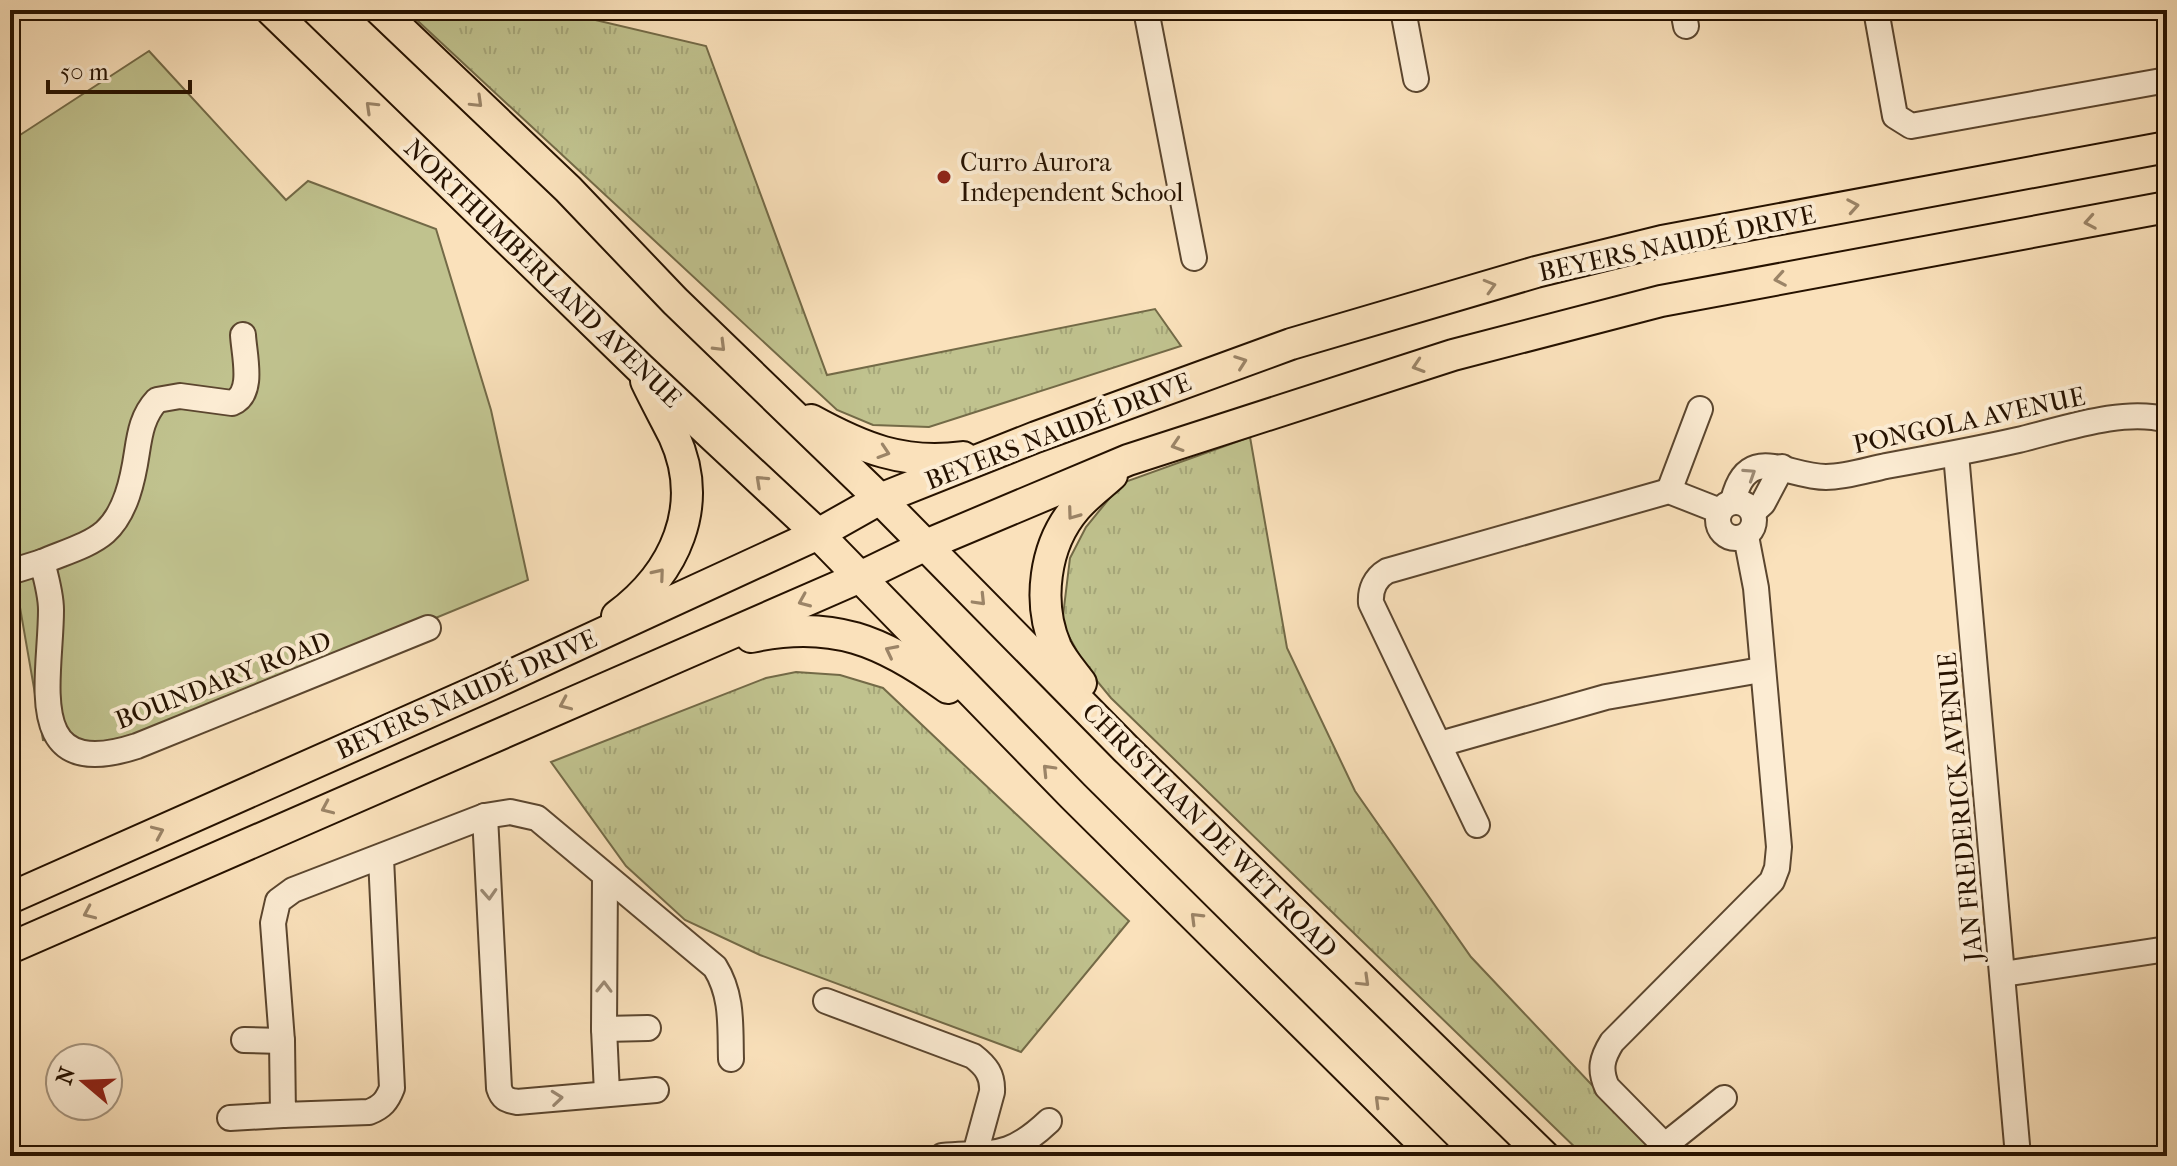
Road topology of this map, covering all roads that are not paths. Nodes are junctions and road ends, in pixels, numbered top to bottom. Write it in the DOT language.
graph roads {
  1 [pos="271,10"];
  2 [pos="380,10"];
  3 [pos="1146,10"];
  4 [pos="1403,10"];
  5 [pos="1876,10"];
  6 [pos="1416,79"];
  7 [pos="2167,80"];
  8 [pos="2167,147"];
  9 [pos="2167,207"];
  10 [pos="1194,258"];
  11 [pos="243,335"];
  12 [pos="640,368"];
  13 [pos="766,390"];
  14 [pos="1700,409"];
  15 [pos="2167,420"];
  16 [pos="994,454"];
  17 [pos="1956,454"];
  18 [pos="1128,460"];
  19 [pos="1669,491"];
  20 [pos="880,499"];
  21 [pos="1735,508"];
  22 [pos="818,534"];
  23 [pos="1746,536"];
  24 [pos="926,545"];
  25 [pos="42,562"];
  26 [pos="10,572"];
  27 [pos="858,578"];
  28 [pos="428,628"];
  29 [pos="580,643"];
  30 [pos="691,649"];
  31 [pos="1761,670"];
  32 [pos="1024,744"];
  33 [pos="1440,744"];
  34 [pos="1126,749"];
  35 [pos="485,816"];
  36 [pos="1477,825"];
  37 [pos="381,858"];
  38 [pos="605,876"];
  39 [pos="10,898"];
  40 [pos="10,948"];
  41 [pos="2167,949"];
  42 [pos="2003,974"];
  43 [pos="826,1001"];
  44 [pos="648,1028"];
  45 [pos="604,1029"];
  46 [pos="244,1040"];
  47 [pos="282,1041"];
  48 [pos="731,1059"];
  49 [pos="656,1090"];
  50 [pos="607,1093"];
  51 [pos="1724,1098"];
  52 [pos="283,1115"];
  53 [pos="230,1118"];
  54 [pos="1049,1121"];
  55 [pos="1670,1151"];
  56 [pos="975,1154"];
  57 [pos="942,1156"];
  58 [pos="1436,1156"];
  59 [pos="1544,1156"];
  60 [pos="2018,1156"];
  12 -- 1 [label="main road, NORTHUMBERLAND AVENUE, one-way"];
  2 -- 13 [label="main road, one-way"];
  3 -- 10 [label="street"];
  4 -- 6 [label="street"];
  5 -- 7 [label="street"];
  16 -- 8 [label="main road, BEYERS NAUDÉ DRIVE, one-way"];
  9 -- 18 [label="main road, BEYERS NAUDÉ DRIVE, one-way"];
  11 -- 25 [label="street"];
  22 -- 12 [label="main road, NORTHUMBERLAND AVENUE, one-way"];
  29 -- 12 [label="main road, one-way"];
  13 -- 16 [label="main road, one-way"];
  13 -- 20 [label="main road"];
  14 -- 19 [label="street"];
  15 -- 17 [label="street, PONGOLA AVENUE"];
  16 -- 20 [label="main road, BEYERS NAUDÉ DRIVE"];
  17 -- 21 [label="street, PONGOLA AVENUE"];
  17 -- 42 [label="street, JAN FREDERICK AVENUE"];
  18 -- 24 [label="main road, BEYERS NAUDÉ DRIVE"];
  18 -- 34 [label="main road, one-way"];
  19 -- 21 [label="street"];
  19 -- 33 [label="street"];
  20 -- 22 [label="main road, BEYERS NAUDÉ DRIVE"];
  20 -- 24 [label="main road, CHRISTIAAN DE WET ROAD"];
  21 -- 23 [label="street"];
  21 -- 23 [label="street"];
  22 -- 27 [label="main road"];
  22 -- 29 [label="main road, BEYERS NAUDÉ DRIVE"];
  23 -- 31 [label="street"];
  24 -- 27 [label="main road, BEYERS NAUDÉ DRIVE"];
  24 -- 34 [label="main road, CHRISTIAAN DE WET ROAD, one-way"];
  25 -- 26 [label="street"];
  25 -- 28 [label="street, BOUNDARY ROAD"];
  27 -- 30 [label="main road, BEYERS NAUDÉ DRIVE, one-way"];
  27 -- 32 [label="main road"];
  39 -- 29 [label="main road, BEYERS NAUDÉ DRIVE, one-way"];
  32 -- 30 [label="main road, one-way"];
  30 -- 40 [label="main road, BEYERS NAUDÉ DRIVE, one-way"];
  31 -- 33 [label="street"];
  31 -- 55 [label="street"];
  58 -- 32 [label="main road, one-way"];
  33 -- 36 [label="street"];
  34 -- 59 [label="main road, CHRISTIAAN DE WET ROAD, one-way"];
  35 -- 37 [label="street"];
  35 -- 38 [label="street"];
  35 -- 50 [label="street, one-way"];
  37 -- 47 [label="street"];
  37 -- 52 [label="street"];
  45 -- 38 [label="street, one-way"];
  38 -- 48 [label="street"];
  41 -- 42 [label="street"];
  42 -- 60 [label="street, JAN FREDERICK AVENUE"];
  43 -- 56 [label="street"];
  44 -- 45 [label="street"];
  45 -- 50 [label="street"];
  46 -- 47 [label="street"];
  47 -- 52 [label="street"];
  49 -- 50 [label="street"];
  51 -- 55 [label="street"];
  52 -- 53 [label="street"];
  54 -- 56 [label="street"];
  56 -- 57 [label="street"];
}
